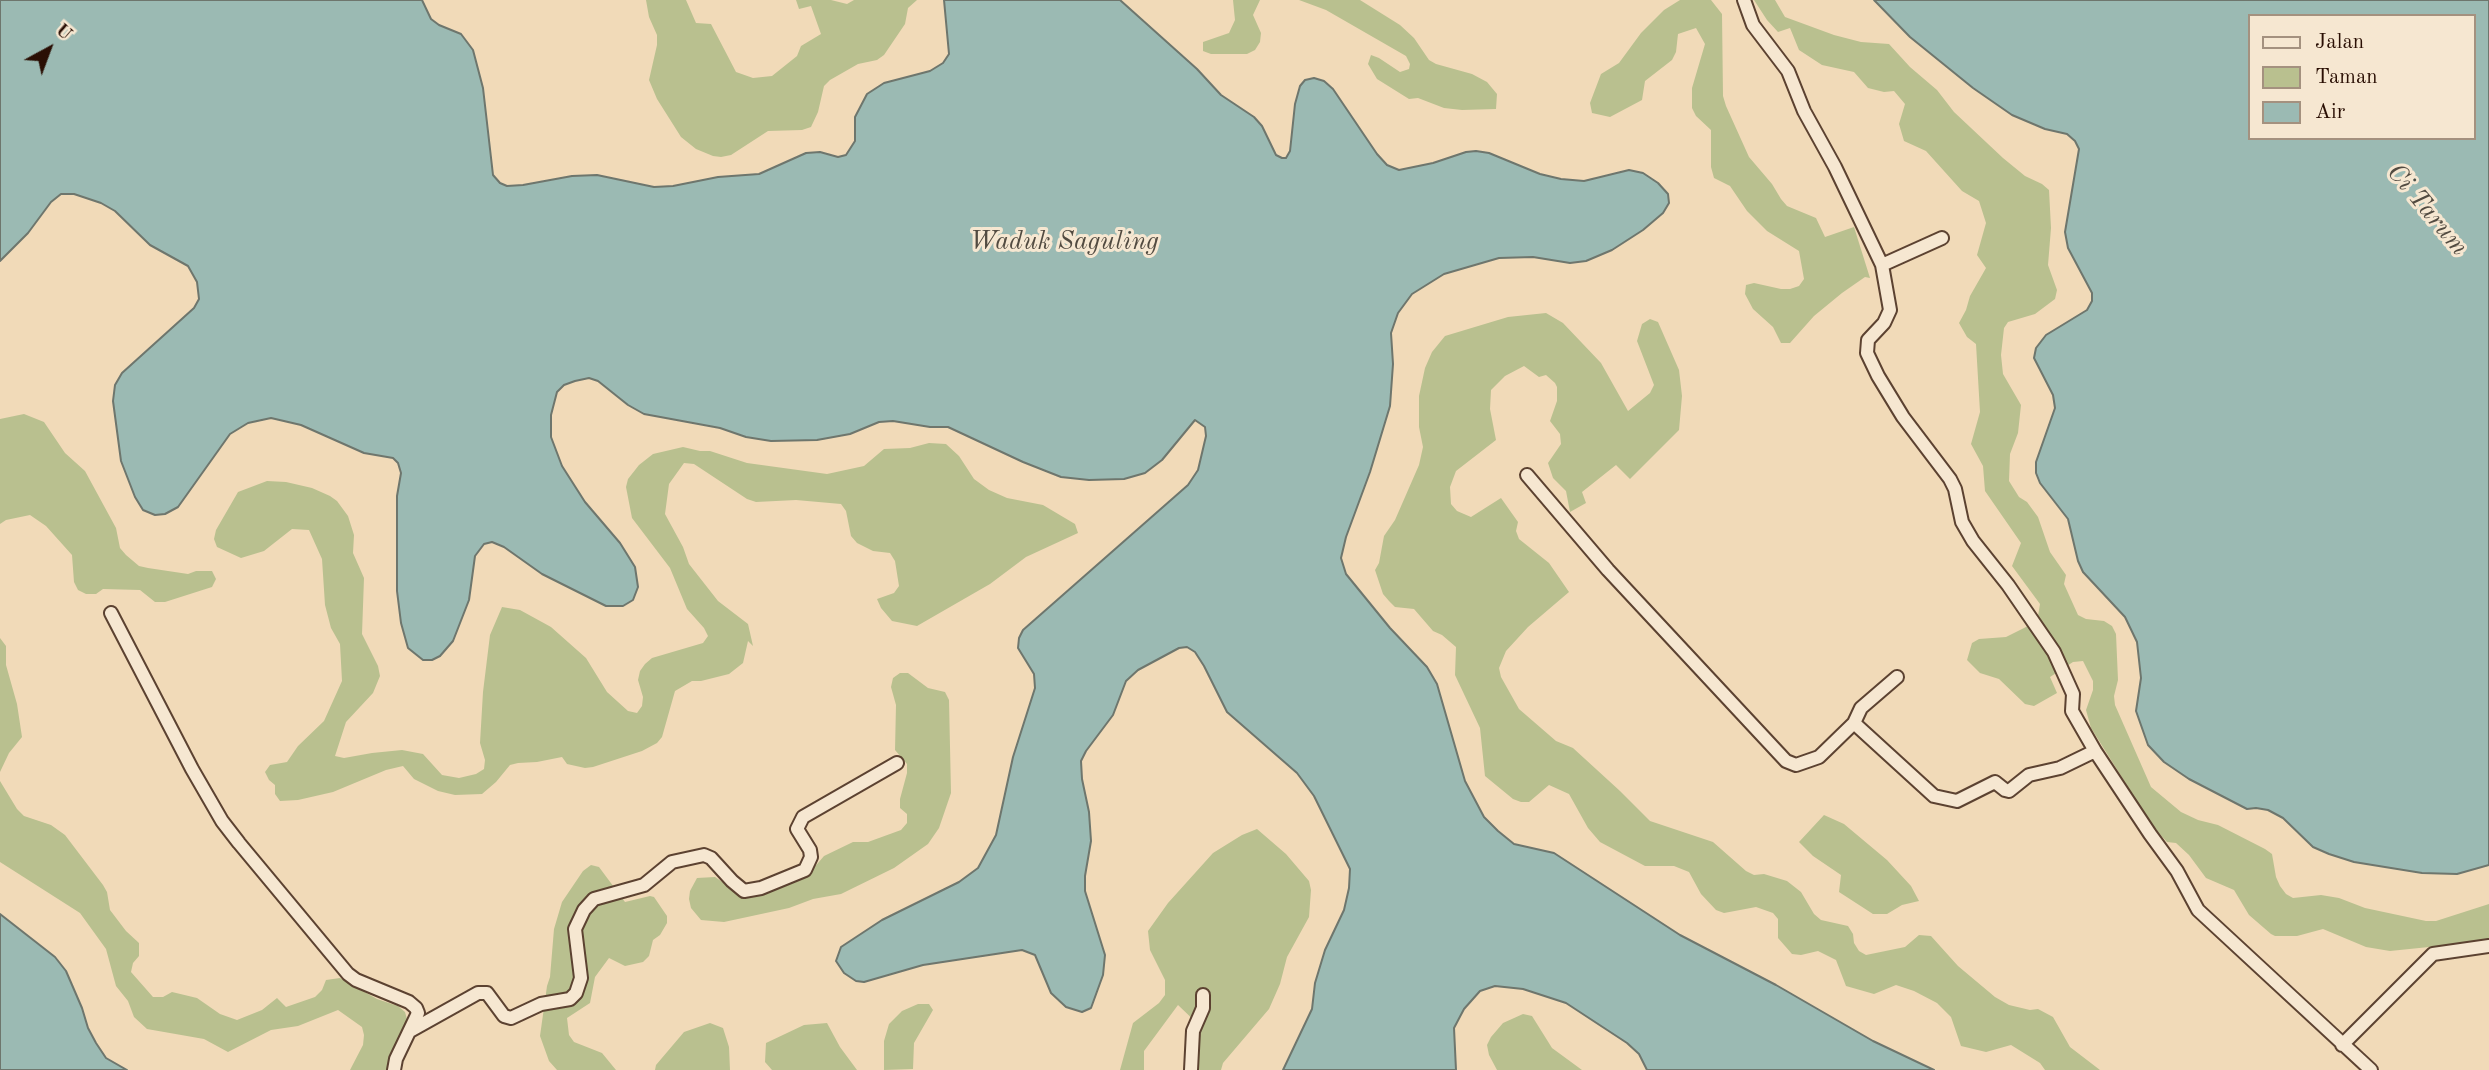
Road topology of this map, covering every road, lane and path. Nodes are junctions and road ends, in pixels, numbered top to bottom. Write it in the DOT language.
graph roads {
  1 [pos="1744,0"];
  2 [pos="1942,238"];
  3 [pos="1882,265"];
  4 [pos="1527,475"];
  5 [pos="111,614"];
  6 [pos="1897,677"];
  7 [pos="1854,723"];
  8 [pos="2095,751"];
  9 [pos="897,763"];
  10 [pos="2489,946"];
  11 [pos="1203,995"];
  12 [pos="410,1031"];
  13 [pos="2342,1045"];
  14 [pos="394,1070"];
  15 [pos="1191,1070"];
  16 [pos="2371,1070"];
  1 -- 3 [label="street"];
  2 -- 3 [label="street"];
  3 -- 8 [label="street"];
  4 -- 7 [label="street"];
  5 -- 12 [label="street"];
  6 -- 7 [label="street"];
  7 -- 8 [label="street"];
  8 -- 13 [label="street"];
  9 -- 12 [label="street"];
  10 -- 13 [label="street"];
  11 -- 15 [label="street"];
  12 -- 14 [label="street"];
  13 -- 16 [label="street"];
}
